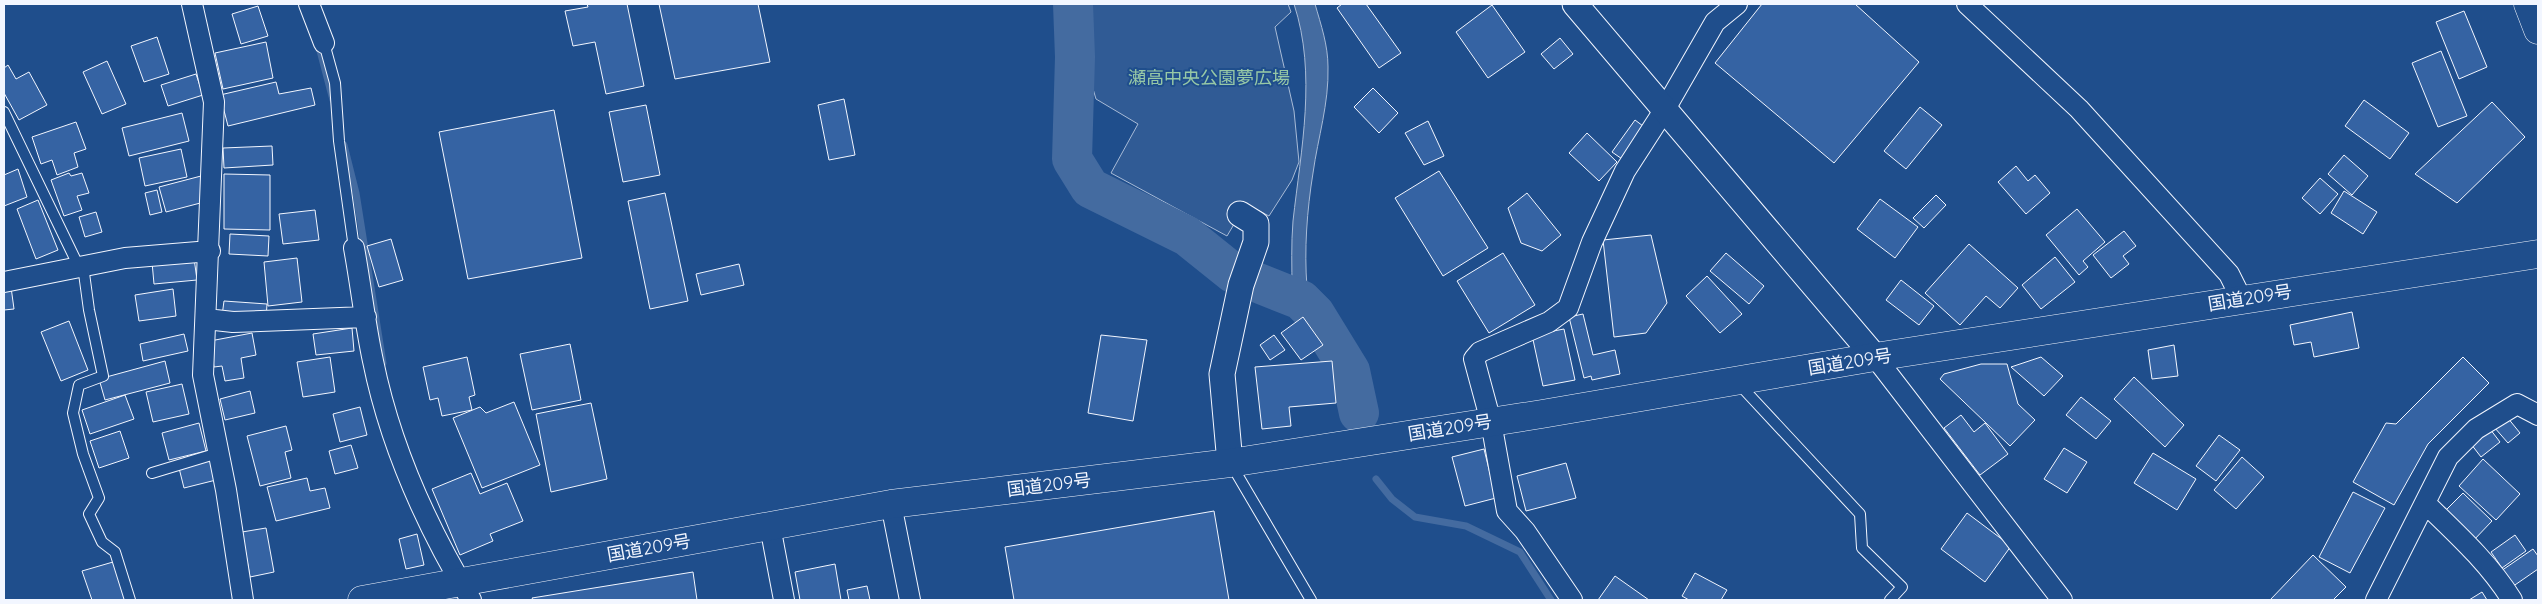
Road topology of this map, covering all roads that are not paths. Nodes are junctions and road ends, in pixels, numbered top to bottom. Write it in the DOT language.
graph roads {
  1 [pos="192,4"];
  2 [pos="309,4"];
  3 [pos="1575,4"];
  4 [pos="1737,4"];
  5 [pos="1967,4"];
  6 [pos="2528,4"];
  7 [pos="2538,30"];
  8 [pos="324,44"];
  9 [pos="1665,109"];
  10 [pos="4,112"];
  11 [pos="1240,214"];
  12 [pos="354,248"];
  13 [pos="210,251"];
  14 [pos="2538,254"];
  15 [pos="81,267"];
  16 [pos="4,282"];
  17 [pos="2242,300"];
  18 [pos="366,317"];
  19 [pos="206,319"];
  20 [pos="1875,357"];
  21 [pos="1737,381"];
  22 [pos="2538,415"];
  23 [pos="1491,422"];
  24 [pos="218,453"];
  25 [pos="1230,463"];
  26 [pos="152,473"];
  27 [pos="891,504"];
  28 [pos="2426,504"];
  29 [pos="770,526"];
  30 [pos="466,592"];
  31 [pos="130,600"];
  32 [pos="243,600"];
  33 [pos="362,600"];
  34 [pos="784,600"];
  35 [pos="910,600"];
  36 [pos="1311,600"];
  37 [pos="1572,600"];
  38 [pos="1890,600"];
  39 [pos="2062,600"];
  40 [pos="2376,600"];
  41 [pos="2512,600"];
  1 -- 13 [label="street"];
  2 -- 8 [label="street"];
  3 -- 9 [label="street"];
  4 -- 9 [label="street"];
  5 -- 17 [label="street"];
  6 -- 7 [label="highway"];
  8 -- 12 [label="lane"];
  9 -- 20 [label="street"];
  9 -- 23 [label="street"];
  10 -- 15 [label="lane"];
  11 -- 25 [label="street"];
  12 -- 18 [label="street"];
  13 -- 15 [label="street"];
  13 -- 19 [label="street"];
  14 -- 17 [label="highway, 国道209号"];
  15 -- 16 [label="street"];
  15 -- 31 [label="lane"];
  17 -- 20 [label="highway, 国道209号"];
  18 -- 19 [label="street"];
  18 -- 30 [label="street"];
  19 -- 24 [label="street"];
  20 -- 21 [label="highway, 国道209号"];
  20 -- 39 [label="street"];
  21 -- 23 [label="highway, 国道209号"];
  21 -- 38 [label="lane"];
  22 -- 28 [label="street"];
  23 -- 25 [label="highway, 国道209号"];
  23 -- 37 [label="street"];
  24 -- 26 [label="lane"];
  24 -- 32 [label="street"];
  25 -- 27 [label="highway, 国道209号"];
  25 -- 36 [label="lane"];
  27 -- 29 [label="highway, 国道209号"];
  27 -- 35 [label="street"];
  28 -- 40 [label="street"];
  28 -- 41 [label="street"];
  29 -- 30 [label="highway, 国道209号"];
  29 -- 34 [label="street"];
  30 -- 33 [label="highway, 国道209号"];
}
